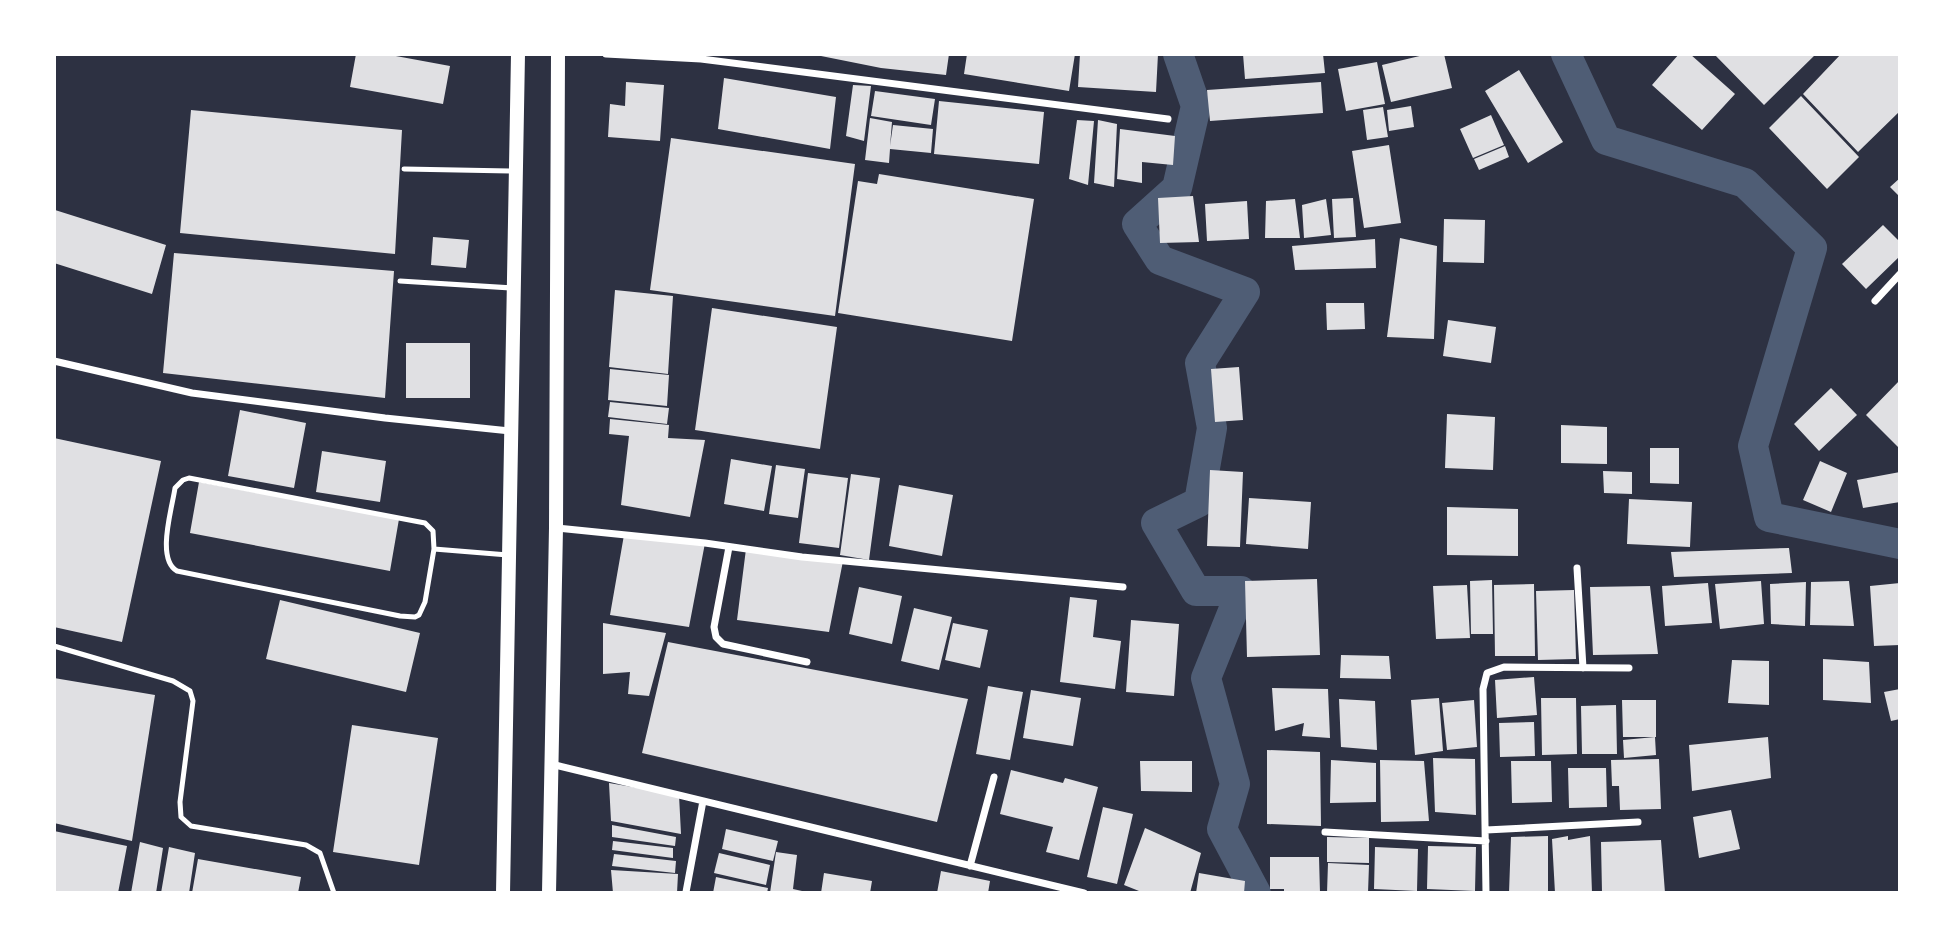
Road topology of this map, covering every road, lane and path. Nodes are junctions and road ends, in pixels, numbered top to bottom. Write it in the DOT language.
graph roads {
  1 [pos="517,54"];
  2 [pos="558,54"];
  3 [pos="606,54"];
  4 [pos="1168,119"];
  5 [pos="404,169"];
  6 [pos="515,171"];
  7 [pos="1900,274"];
  8 [pos="400,281"];
  9 [pos="512,288"];
  10 [pos="1875,301"];
  11 [pos="54,361"];
  12 [pos="511,432"];
  13 [pos="556,528"];
  14 [pos="729,547"];
  15 [pos="434,549"];
  16 [pos="509,555"];
  17 [pos="1577,568"];
  18 [pos="1123,587"];
  19 [pos="54,646"];
  20 [pos="807,662"];
  21 [pos="1583,668"];
  22 [pos="1629,668"];
  23 [pos="551,765"];
  24 [pos="994,777"];
  25 [pos="703,801"];
  26 [pos="1638,822"];
  27 [pos="1486,830"];
  28 [pos="1325,832"];
  29 [pos="1486,841"];
  30 [pos="970,866"];
  31 [pos="686,892"];
  32 [pos="334,893"];
  33 [pos="503,893"];
  34 [pos="548,893"];
  35 [pos="1083,893"];
  36 [pos="1486,893"];
  1 -- 6 [label="main road"];
  2 -- 13 [label="main road"];
  3 -- 4 [label="street"];
  5 -- 6 [label="lane"];
  6 -- 9 [label="main road"];
  7 -- 10 [label="street"];
  8 -- 9 [label="lane"];
  9 -- 12 [label="main road"];
  11 -- 12 [label="street"];
  12 -- 16 [label="main road"];
  13 -- 14 [label="street"];
  13 -- 23 [label="main road"];
  14 -- 18 [label="street"];
  14 -- 20 [label="street"];
  15 -- 15 [label="lane"];
  15 -- 16 [label="lane"];
  16 -- 33 [label="main road"];
  17 -- 21 [label="street"];
  19 -- 32 [label="lane"];
  21 -- 22 [label="street"];
  21 -- 27 [label="street"];
  23 -- 25 [label="street"];
  23 -- 34 [label="main road"];
  24 -- 30 [label="street"];
  25 -- 30 [label="street"];
  25 -- 31 [label="street"];
  26 -- 27 [label="street"];
  27 -- 29 [label="street"];
  28 -- 29 [label="street"];
  29 -- 36 [label="street"];
  30 -- 35 [label="street"];
}
